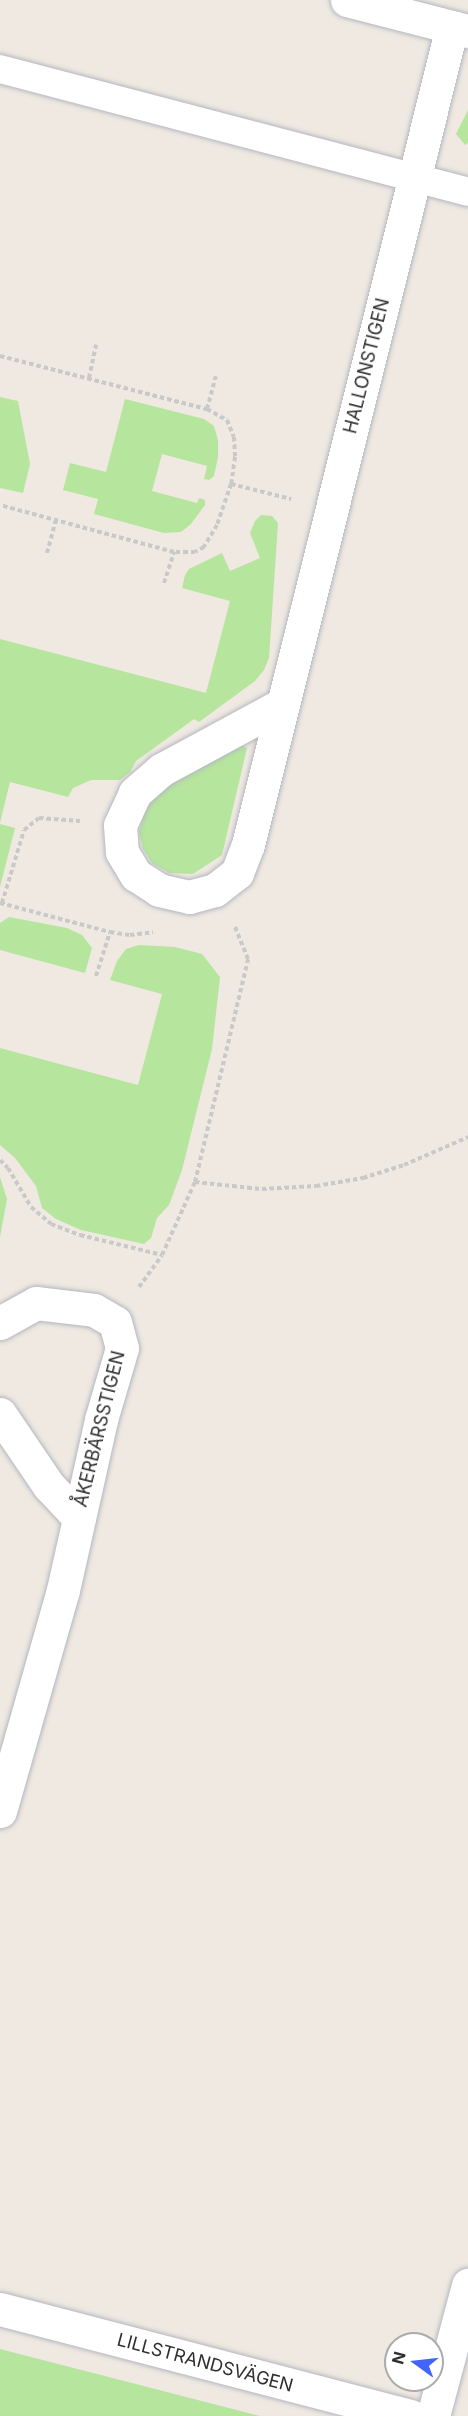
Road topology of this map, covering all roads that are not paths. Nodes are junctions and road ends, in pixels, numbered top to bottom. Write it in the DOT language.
graph roads {
  1 [pos="367,2"];
  2 [pos="460,29"];
  3 [pos="0,69"];
  4 [pos="415,176"];
  5 [pos="468,192"];
  6 [pos="281,705"];
  7 [pos="0,1323"];
  8 [pos="0,1414"];
  9 [pos="79,1518"];
  10 [pos="0,1811"];
  11 [pos="468,2285"];
  12 [pos="0,2309"];
  13 [pos="410,2416"];
  14 [pos="433,2416"];
  1 -- 2 [label="street"];
  2 -- 4 [label="street, HALLONSTIGEN"];
  3 -- 4 [label="lane"];
  4 -- 5 [label="lane"];
  4 -- 6 [label="street, HALLONSTIGEN"];
  6 -- 6 [label="street, HALLONSTIGEN"];
  7 -- 9 [label="street, ÅKERBÄRSSTIGEN"];
  8 -- 9 [label="street, ÅKERBÄRSSTIGEN"];
  9 -- 10 [label="street, ÅKERBÄRSSTIGEN"];
  11 -- 14 [label="street"];
  12 -- 13 [label="street, LILLSTRANDSVÄGEN"];
}
